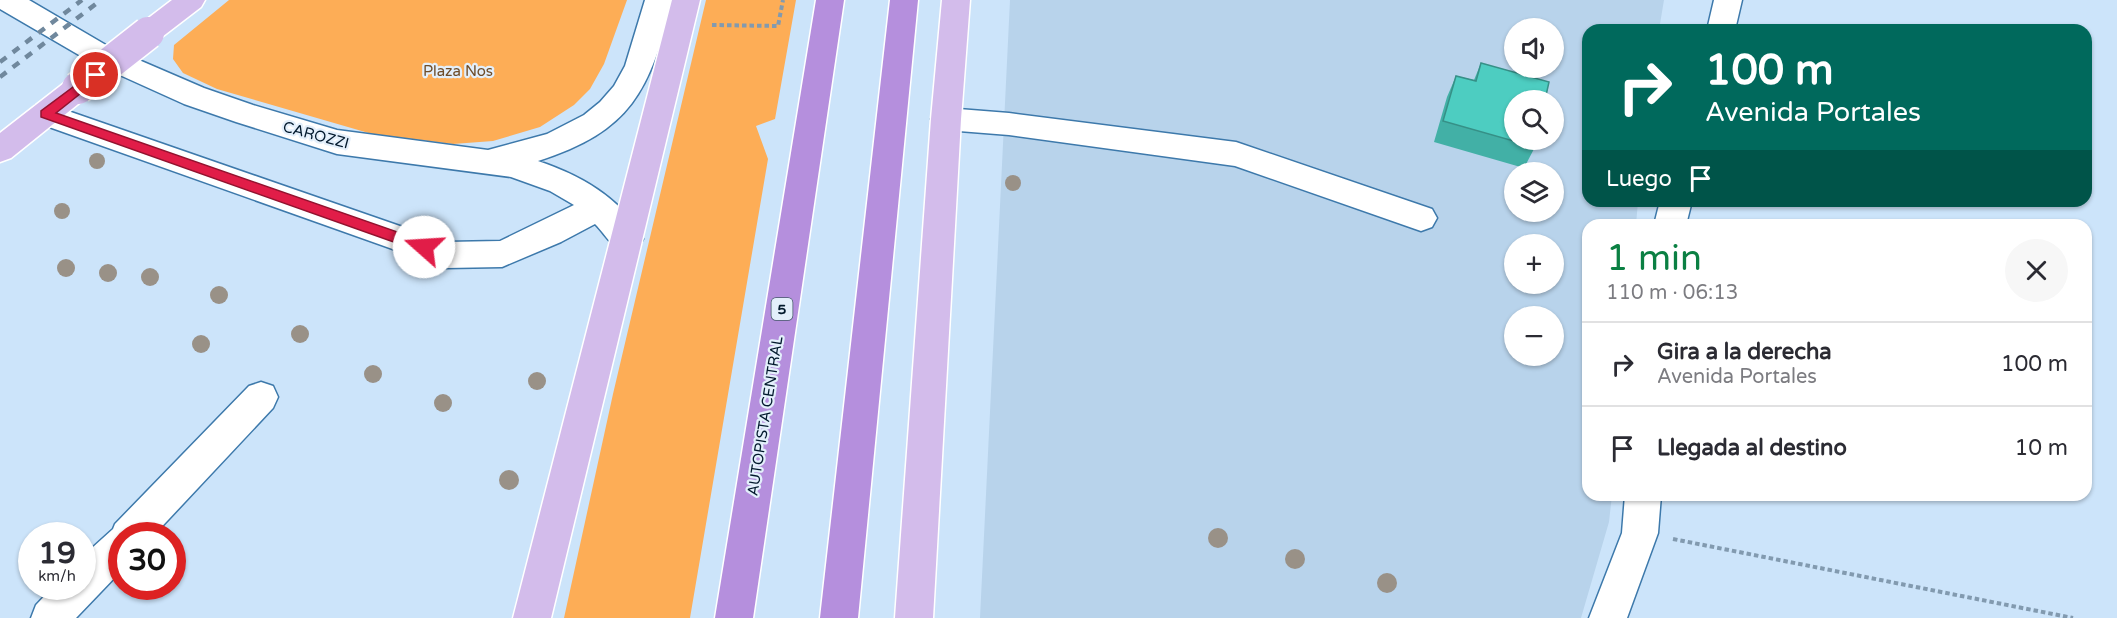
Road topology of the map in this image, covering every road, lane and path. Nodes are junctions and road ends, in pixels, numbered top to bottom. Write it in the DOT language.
graph roads {
  1 [pos="7,0"];
  2 [pos="191,0"];
  3 [pos="659,0"];
  4 [pos="686,0"];
  5 [pos="783,0"];
  6 [pos="830,0"];
  7 [pos="904,0"];
  8 [pos="956,0"];
  9 [pos="1728,0"];
  10 [pos="1722,24"];
  11 [pos="778,26"];
  12 [pos="45,114"];
  13 [pos="946,119"];
  14 [pos="0,150"];
  15 [pos="483,162"];
  16 [pos="599,207"];
  17 [pos="1421,218"];
  18 [pos="627,239"];
  19 [pos="261,397"];
  20 [pos="1643,501"];
  21 [pos="141,522"];
  22 [pos="1640,533"];
  23 [pos="108,557"];
  24 [pos="96,570"];
  25 [pos="67,600"];
  26 [pos="50,618"];
  27 [pos="532,618"];
  28 [pos="734,618"];
  29 [pos="839,618"];
  30 [pos="914,618"];
  31 [pos="1608,618"];
  32 [pos="2073,618"];
  1 -- 15 [label="street, CAROZZI"];
  2 -- 12 [label="main road, bridge"];
  3 -- 15 [label="street"];
  4 -- 18 [label="main road"];
  5 -- 11 [label="path"];
  6 -- 28 [label="highway, AUTOPISTA CENTRAL / 5"];
  7 -- 29 [label="highway"];
  8 -- 13 [label="main road"];
  9 -- 10 [label="street"];
  12 -- 14 [label="main road"];
  12 -- 16 [label="street"];
  13 -- 17 [label="street"];
  13 -- 30 [label="main road"];
  15 -- 16 [label="street, CAROZZI"];
  16 -- 18 [label="street, CAROZZI"];
  18 -- 27 [label="main road"];
  19 -- 21 [label="street"];
  20 -- 22 [label="street"];
  22 -- 31 [label="street"];
  22 -- 32 [label="path"];
  23 -- 24 [label="street"];
  25 -- 26 [label="street"];
}
